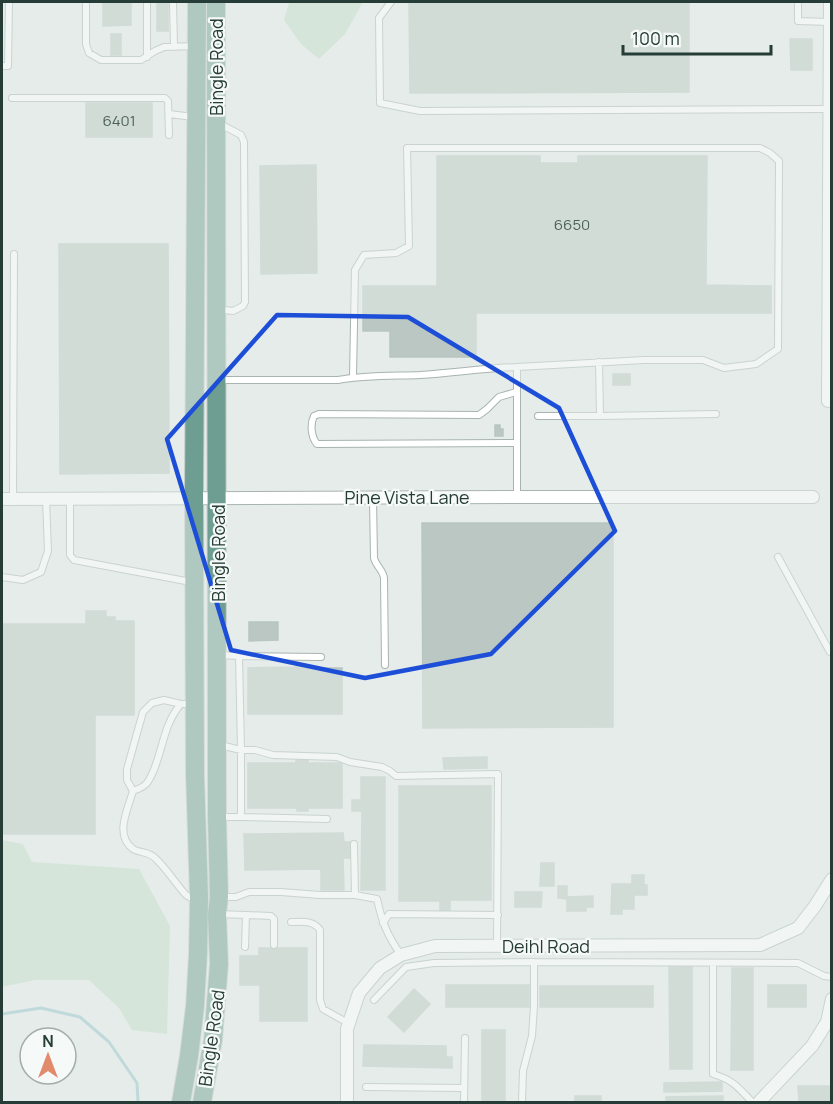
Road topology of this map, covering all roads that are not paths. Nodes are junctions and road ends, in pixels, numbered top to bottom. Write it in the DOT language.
graph roads {
  1 [pos="9,2"];
  2 [pos="86,2"];
  3 [pos="147,2"];
  4 [pos="173,2"];
  5 [pos="197,2"];
  6 [pos="216,2"];
  7 [pos="391,2"];
  8 [pos="798,2"];
  9 [pos="830,6"];
  10 [pos="830,22"];
  11 [pos="197,45"];
  12 [pos="174,47"];
  13 [pos="147,57"];
  14 [pos="2,66"];
  15 [pos="830,89"];
  16 [pos="12,98"];
  17 [pos="829,109"];
  18 [pos="169,114"];
  19 [pos="197,117"];
  20 [pos="216,122"];
  21 [pos="169,135"];
  22 [pos="830,187"];
  23 [pos="14,254"];
  24 [pos="830,303"];
  25 [pos="196,309"];
  26 [pos="216,309"];
  27 [pos="599,362"];
  28 [pos="517,367"];
  29 [pos="353,377"];
  30 [pos="217,380"];
  31 [pos="516,392"];
  32 [pos="828,401"];
  33 [pos="716,414"];
  34 [pos="538,416"];
  35 [pos="600,416"];
  36 [pos="516,443"];
  37 [pos="373,497"];
  38 [pos="517,497"];
  39 [pos="813,497"];
  40 [pos="195,498"];
  41 [pos="218,498"];
  42 [pos="7,499"];
  43 [pos="46,499"];
  44 [pos="70,499"];
  45 [pos="778,557"];
  46 [pos="2,577"];
  47 [pos="195,583"];
  48 [pos="831,652"];
  49 [pos="218,655"];
  50 [pos="239,656"];
  51 [pos="321,657"];
  52 [pos="385,665"];
  53 [pos="218,703"];
  54 [pos="188,704"];
  55 [pos="218,744"];
  56 [pos="241,750"];
  57 [pos="133,791"];
  58 [pos="241,817"];
  59 [pos="218,818"];
  60 [pos="327,819"];
  61 [pos="354,844"];
  62 [pos="831,879"];
  63 [pos="356,895"];
  64 [pos="199,898"];
  65 [pos="218,906"];
  66 [pos="246,915"];
  67 [pos="498,915"];
  68 [pos="291,922"];
  69 [pos="383,923"];
  70 [pos="274,945"];
  71 [pos="498,946"];
  72 [pos="245,947"];
  73 [pos="401,955"];
  74 [pos="534,962"];
  75 [pos="713,963"];
  76 [pos="831,976"];
  77 [pos="374,1000"];
  78 [pos="831,1003"];
  79 [pos="349,1024"];
  80 [pos="465,1038"];
  81 [pos="366,1087"];
  82 [pos="464,1088"];
  83 [pos="181,1102"];
  84 [pos="202,1102"];
  85 [pos="347,1102"];
  86 [pos="464,1102"];
  87 [pos="522,1102"];
  88 [pos="752,1102"];
  89 [pos="759,1102"];
  1 -- 14 [label="lane"];
  2 -- 13 [label="lane"];
  3 -- 13 [label="lane"];
  4 -- 12 [label="lane"];
  5 -- 11 [label="main road, Bingle Road"];
  6 -- 20 [label="main road, Bingle Road"];
  7 -- 17 [label="lane"];
  8 -- 10 [label="lane"];
  9 -- 10 [label="street"];
  10 -- 15 [label="street"];
  11 -- 12 [label="lane"];
  11 -- 19 [label="main road, Bingle Road"];
  12 -- 13 [label="lane"];
  15 -- 17 [label="street"];
  16 -- 18 [label="lane"];
  17 -- 22 [label="street"];
  18 -- 19 [label="lane"];
  18 -- 21 [label="lane"];
  19 -- 20 [label="main road"];
  19 -- 25 [label="main road, Bingle Road"];
  20 -- 26 [label="main road, Bingle Road"];
  20 -- 26 [label="lane"];
  22 -- 24 [label="street"];
  23 -- 42 [label="lane"];
  24 -- 32 [label="street"];
  25 -- 26 [label="main road"];
  25 -- 40 [label="main road, Bingle Road"];
  26 -- 30 [label="main road, Bingle Road"];
  27 -- 28 [label="lane"];
  27 -- 29 [label="lane"];
  27 -- 35 [label="lane"];
  28 -- 29 [label="lane"];
  28 -- 31 [label="lane"];
  29 -- 30 [label="lane"];
  30 -- 41 [label="main road, Bingle Road"];
  31 -- 36 [label="lane"];
  31 -- 36 [label="lane"];
  33 -- 35 [label="lane"];
  34 -- 35 [label="lane"];
  36 -- 38 [label="lane"];
  37 -- 38 [label="street, Pine Vista Lane"];
  37 -- 41 [label="street, Pine Vista Lane"];
  37 -- 52 [label="lane"];
  38 -- 39 [label="street, Pine Vista Lane"];
  40 -- 41 [label="street, Pine Vista Lane"];
  40 -- 44 [label="street, Pine Vista Lane"];
  40 -- 47 [label="main road, Bingle Road"];
  41 -- 49 [label="main road, Bingle Road"];
  42 -- 43 [label="street, Pine Vista Lane"];
  43 -- 44 [label="street, Pine Vista Lane"];
  43 -- 46 [label="lane"];
  44 -- 47 [label="lane"];
  45 -- 48 [label="lane"];
  47 -- 54 [label="main road, Bingle Road"];
  49 -- 50 [label="lane"];
  49 -- 53 [label="main road, Bingle Road"];
  50 -- 51 [label="lane"];
  50 -- 56 [label="lane"];
  53 -- 54 [label="main road"];
  53 -- 55 [label="main road, Bingle Road"];
  54 -- 57 [label="lane"];
  54 -- 57 [label="lane"];
  54 -- 64 [label="main road, Bingle Road"];
  55 -- 56 [label="lane"];
  55 -- 59 [label="main road, Bingle Road"];
  56 -- 58 [label="lane"];
  56 -- 67 [label="lane"];
  57 -- 64 [label="lane"];
  58 -- 59 [label="lane"];
  58 -- 60 [label="lane"];
  59 -- 65 [label="main road, Bingle Road"];
  61 -- 63 [label="lane"];
  62 -- 71 [label="street, Deihl Road"];
  63 -- 65 [label="lane"];
  63 -- 69 [label="lane"];
  64 -- 65 [label="main road"];
  64 -- 83 [label="main road, Bingle Road"];
  65 -- 66 [label="lane"];
  65 -- 84 [label="main road, Bingle Road"];
  66 -- 70 [label="lane"];
  66 -- 72 [label="lane"];
  67 -- 69 [label="lane"];
  67 -- 71 [label="lane"];
  68 -- 79 [label="lane"];
  69 -- 73 [label="lane"];
  71 -- 73 [label="street, Deihl Road"];
  73 -- 79 [label="street, Deihl Road"];
  74 -- 75 [label="lane"];
  74 -- 77 [label="lane"];
  74 -- 87 [label="lane"];
  75 -- 76 [label="lane"];
  75 -- 88 [label="lane"];
  78 -- 89 [label="street"];
  79 -- 85 [label="street, Deihl Road"];
  80 -- 82 [label="lane"];
  81 -- 82 [label="lane"];
  82 -- 86 [label="lane"];
}
